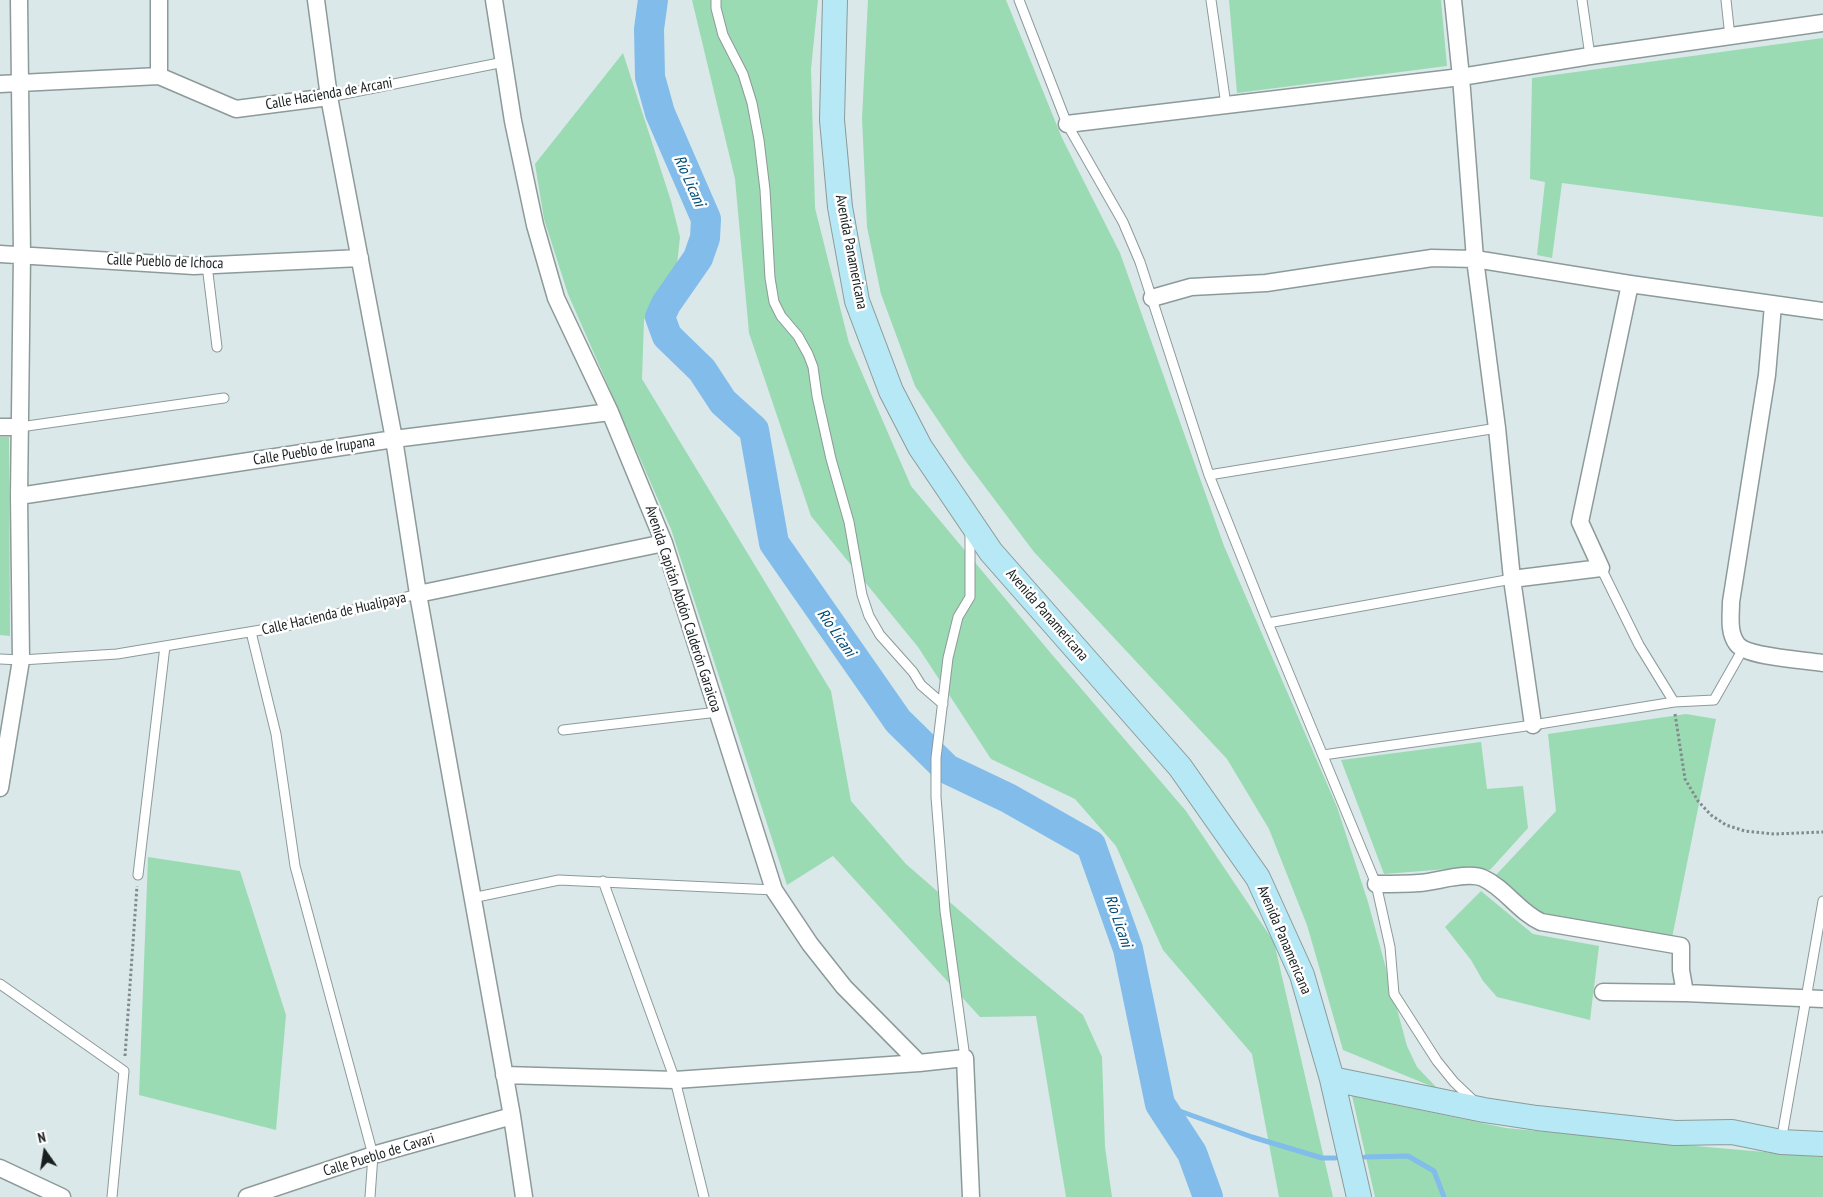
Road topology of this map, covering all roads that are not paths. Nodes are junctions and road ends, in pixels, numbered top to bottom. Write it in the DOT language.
graph roads {
  1 [pos="19,0"];
  2 [pos="159,0"];
  3 [pos="316,0"];
  4 [pos="494,0"];
  5 [pos="716,0"];
  6 [pos="835,0"];
  7 [pos="1019,0"];
  8 [pos="1212,0"];
  9 [pos="1453,0"];
  10 [pos="1582,0"];
  11 [pos="1726,0"];
  12 [pos="1823,23"];
  13 [pos="1730,37"];
  14 [pos="1590,56"];
  15 [pos="504,62"];
  16 [pos="160,76"];
  17 [pos="1461,76"];
  18 [pos="0,84"];
  19 [pos="21,84"];
  20 [pos="329,97"];
  21 [pos="1226,105"];
  22 [pos="1067,124"];
  23 [pos="0,254"];
  24 [pos="22,254"];
  25 [pos="360,258"];
  26 [pos="1475,259"];
  27 [pos="208,265"];
  28 [pos="1630,284"];
  29 [pos="1152,298"];
  30 [pos="1773,305"];
  31 [pos="1823,311"];
  32 [pos="218,347"];
  33 [pos="224,398"];
  34 [pos="610,412"];
  35 [pos="0,427"];
  36 [pos="20,428"];
  37 [pos="1497,428"];
  38 [pos="394,439"];
  39 [pos="1209,475"];
  40 [pos="19,496"];
  41 [pos="970,521"];
  42 [pos="664,543"];
  43 [pos="1601,568"];
  44 [pos="1512,579"];
  45 [pos="418,594"];
  46 [pos="1268,623"];
  47 [pos="251,632"];
  48 [pos="165,646"];
  49 [pos="1743,649"];
  50 [pos="0,660"];
  51 [pos="21,660"];
  52 [pos="1823,663"];
  53 [pos="1674,702"];
  54 [pos="943,704"];
  55 [pos="718,712"];
  56 [pos="1533,725"];
  57 [pos="563,730"];
  58 [pos="1323,755"];
  59 [pos="0,788"];
  60 [pos="138,875"];
  61 [pos="604,881"];
  62 [pos="1376,884"];
  63 [pos="774,890"];
  64 [pos="472,898"];
  65 [pos="1823,901"];
  66 [pos="0,984"];
  67 [pos="1603,992"];
  68 [pos="1684,993"];
  69 [pos="1806,997"];
  70 [pos="1823,999"];
  71 [pos="965,1058"];
  72 [pos="919,1063"];
  73 [pos="504,1075"];
  74 [pos="1332,1079"];
  75 [pos="675,1080"];
  76 [pos="1484,1110"];
  77 [pos="512,1116"];
  78 [pos="1781,1142"];
  79 [pos="1823,1144"];
  80 [pos="374,1155"];
  81 [pos="0,1168"];
  82 [pos="263,1194"];
  83 [pos="62,1197"];
  84 [pos="112,1197"];
  85 [pos="247,1197"];
  86 [pos="370,1197"];
  87 [pos="524,1197"];
  88 [pos="704,1197"];
  89 [pos="971,1197"];
  90 [pos="1359,1197"];
  1 -- 19 [label="street"];
  2 -- 16 [label="street"];
  3 -- 20 [label="street"];
  4 -- 15 [label="street, Avenida Capitán Abdón Calderón Garaicoa"];
  5 -- 54 [label="lane"];
  6 -- 41 [label="main road, Avenida Panamericana"];
  7 -- 22 [label="lane"];
  8 -- 21 [label="lane"];
  9 -- 17 [label="street"];
  10 -- 14 [label="lane"];
  11 -- 13 [label="lane"];
  12 -- 13 [label="street"];
  13 -- 14 [label="street"];
  14 -- 17 [label="street"];
  15 -- 20 [label="lane, Calle Hacienda de Arcani"];
  15 -- 34 [label="street, Avenida Capitán Abdón Calderón Garaicoa"];
  16 -- 19 [label="street, Calle Hacienda de Arcani"];
  16 -- 20 [label="street, Calle Hacienda de Arcani"];
  17 -- 21 [label="street"];
  17 -- 26 [label="street"];
  18 -- 19 [label="street, Calle Hacienda de Arcani"];
  19 -- 24 [label="street"];
  20 -- 25 [label="street"];
  21 -- 22 [label="street"];
  22 -- 29 [label="lane"];
  23 -- 24 [label="street, Calle Pueblo de Ichoca"];
  24 -- 27 [label="street, Calle Pueblo de Ichoca"];
  24 -- 36 [label="street"];
  25 -- 27 [label="street, Calle Pueblo de Ichoca"];
  25 -- 38 [label="street"];
  26 -- 28 [label="street"];
  26 -- 29 [label="street"];
  26 -- 37 [label="street"];
  27 -- 32 [label="lane"];
  28 -- 30 [label="street"];
  28 -- 43 [label="street"];
  29 -- 39 [label="lane"];
  30 -- 31 [label="street"];
  30 -- 49 [label="street"];
  33 -- 36 [label="lane"];
  34 -- 38 [label="street, Calle Pueblo de Irupana"];
  34 -- 42 [label="street, Avenida Capitán Abdón Calderón Garaicoa"];
  35 -- 36 [label="street"];
  36 -- 40 [label="street"];
  37 -- 39 [label="lane"];
  37 -- 44 [label="street"];
  38 -- 40 [label="street, Calle Pueblo de Irupana"];
  38 -- 45 [label="street"];
  39 -- 46 [label="lane"];
  40 -- 51 [label="street"];
  41 -- 54 [label="lane"];
  41 -- 74 [label="main road, Avenida Panamericana"];
  42 -- 45 [label="street, Calle Hacienda de Hualipaya"];
  42 -- 55 [label="street, Avenida Capitán Abdón Calderón Garaicoa"];
  43 -- 44 [label="street"];
  43 -- 53 [label="lane"];
  44 -- 46 [label="lane"];
  44 -- 56 [label="street"];
  45 -- 47 [label="lane, Calle Hacienda de Hualipaya"];
  45 -- 64 [label="street"];
  46 -- 58 [label="lane"];
  47 -- 48 [label="lane, Calle Hacienda de Hualipaya"];
  47 -- 80 [label="lane"];
  48 -- 51 [label="lane, Calle Hacienda de Hualipaya"];
  48 -- 60 [label="lane"];
  49 -- 52 [label="street"];
  49 -- 53 [label="lane"];
  50 -- 51 [label="lane, Calle Hacienda de Hualipaya"];
  51 -- 59 [label="street"];
  53 -- 56 [label="lane"];
  54 -- 71 [label="lane"];
  55 -- 57 [label="lane"];
  55 -- 63 [label="street, Avenida Capitán Abdón Calderón Garaicoa"];
  56 -- 58 [label="lane"];
  58 -- 62 [label="lane"];
  61 -- 63 [label="lane"];
  61 -- 64 [label="lane"];
  61 -- 75 [label="lane"];
  62 -- 68 [label="street"];
  62 -- 76 [label="lane"];
  63 -- 72 [label="street, Avenida Capitán Abdón Calderón Garaicoa"];
  64 -- 73 [label="street"];
  65 -- 69 [label="lane"];
  66 -- 84 [label="lane"];
  67 -- 68 [label="street"];
  68 -- 69 [label="street"];
  69 -- 70 [label="street"];
  69 -- 78 [label="lane"];
  71 -- 72 [label="street"];
  71 -- 89 [label="street"];
  72 -- 75 [label="street"];
  73 -- 75 [label="street"];
  73 -- 77 [label="street"];
  74 -- 76 [label="main road"];
  74 -- 90 [label="main road, Avenida Panamericana"];
  75 -- 88 [label="lane"];
  76 -- 78 [label="main road"];
  77 -- 80 [label="street, Calle Pueblo de Cavari"];
  77 -- 87 [label="street"];
  78 -- 79 [label="main road"];
  80 -- 82 [label="street, Calle Pueblo de Cavari"];
  80 -- 86 [label="lane"];
  81 -- 83 [label="street"];
  82 -- 85 [label="street, Calle Pueblo de Cavari"];
}
